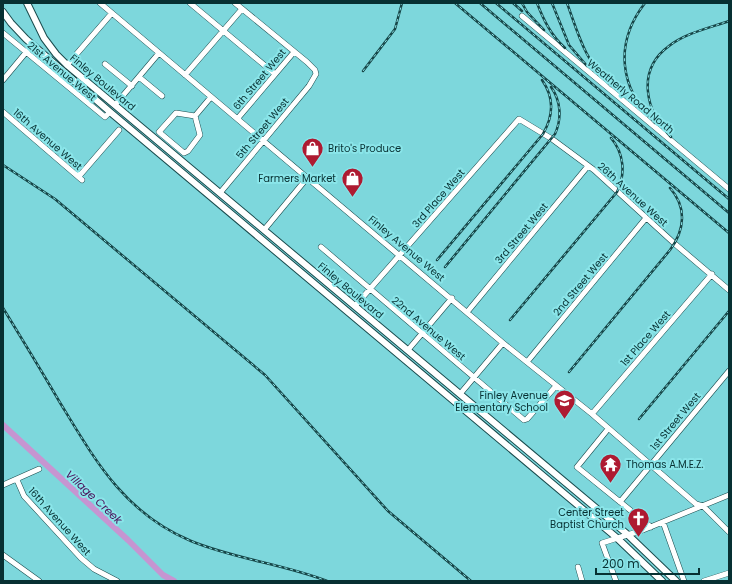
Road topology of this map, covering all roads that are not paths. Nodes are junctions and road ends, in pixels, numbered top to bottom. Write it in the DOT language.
graph roads {
  1 [pos="28,3"];
  2 [pos="100,3"];
  3 [pos="190,3"];
  4 [pos="235,3"];
  5 [pos="242,9"];
  6 [pos="3,12"];
  7 [pos="112,13"];
  8 [pos="522,16"];
  9 [pos="3,19"];
  10 [pos="223,30"];
  11 [pos="3,33"];
  12 [pos="26,39"];
  13 [pos="33,44"];
  14 [pos="26,52"];
  15 [pos="294,52"];
  16 [pos="159,53"];
  17 [pos="106,64"];
  18 [pos="67,65"];
  19 [pos="63,71"];
  20 [pos="275,74"];
  21 [pos="186,75"];
  22 [pos="139,77"];
  23 [pos="3,80"];
  24 [pos="132,86"];
  25 [pos="162,96"];
  26 [pos="211,97"];
  27 [pos="115,105"];
  28 [pos="3,112"];
  29 [pos="110,112"];
  30 [pos="194,116"];
  31 [pos="238,118"];
  32 [pos="519,119"];
  33 [pos="119,130"];
  34 [pos="264,140"];
  35 [pos="588,166"];
  36 [pos="77,175"];
  37 [pos="308,177"];
  38 [pos="82,180"];
  39 [pos="729,189"];
  40 [pos="220,193"];
  41 [pos="214,199"];
  42 [pos="646,218"];
  43 [pos="264,230"];
  44 [pos="259,237"];
  45 [pos="321,247"];
  46 [pos="400,254"];
  47 [pos="301,261"];
  48 [pos="297,269"];
  49 [pos="712,274"];
  50 [pos="370,290"];
  51 [pos="729,290"];
  52 [pos="452,298"];
  53 [pos="355,306"];
  54 [pos="468,311"];
  55 [pos="350,313"];
  56 [pos="423,333"];
  57 [pos="503,343"];
  58 [pos="408,350"];
  59 [pos="402,357"];
  60 [pos="527,362"];
  61 [pos="729,371"];
  62 [pos="473,376"];
  63 [pos="556,386"];
  64 [pos="460,394"];
  65 [pos="454,401"];
  66 [pos="592,414"];
  67 [pos="608,429"];
  68 [pos="650,465"];
  69 [pos="39,469"];
  70 [pos="17,480"];
  71 [pos="564,482"];
  72 [pos="3,485"];
  73 [pos="559,489"];
  74 [pos="729,495"];
  75 [pos="620,502"];
  76 [pos="703,506"];
  77 [pos="663,522"];
  78 [pos="652,526"];
  79 [pos="729,531"];
  80 [pos="627,534"];
  81 [pos="617,538"];
  82 [pos="3,555"];
  83 [pos="578,567"];
  84 [pos="729,573"];
  85 [pos="39,581"];
  86 [pos="117,581"];
  87 [pos="582,581"];
  88 [pos="616,581"];
  89 [pos="662,581"];
  90 [pos="676,581"];
  91 [pos="684,581"];
  92 [pos="704,581"];
  1 -- 18 [label="main road, Finley Boulevard"];
  2 -- 7 [label="street, Finley Avenue West"];
  3 -- 10 [label="street"];
  4 -- 5 [label="street"];
  5 -- 10 [label="street"];
  5 -- 15 [label="street"];
  6 -- 12 [label="main road, Finley Boulevard"];
  7 -- 16 [label="street, Finley Avenue West"];
  7 -- 18 [label="street"];
  8 -- 39 [label="street, Weatherly Road North"];
  9 -- 12 [label="main road"];
  10 -- 20 [label="street"];
  10 -- 21 [label="street"];
  11 -- 14 [label="street, 21st Avenue West"];
  12 -- 13 [label="main road, Finley Boulevard"];
  13 -- 14 [label="street"];
  13 -- 19 [label="main road, Finley Boulevard"];
  14 -- 23 [label="street"];
  14 -- 29 [label="street, 21st Avenue West"];
  15 -- 20 [label="street, 6th Street West"];
  15 -- 34 [label="street, 5th Street West"];
  16 -- 21 [label="street, Finley Avenue West"];
  16 -- 22 [label="street"];
  17 -- 24 [label="street"];
  18 -- 19 [label="main road"];
  18 -- 27 [label="main road, Finley Boulevard"];
  19 -- 29 [label="main road, Finley Boulevard"];
  20 -- 31 [label="street, 6th Street West"];
  21 -- 26 [label="street, Finley Avenue West"];
  22 -- 24 [label="street"];
  22 -- 25 [label="street"];
  24 -- 27 [label="street"];
  26 -- 30 [label="street"];
  26 -- 31 [label="street, Finley Avenue West"];
  27 -- 29 [label="main road"];
  27 -- 40 [label="main road, Finley Boulevard"];
  28 -- 36 [label="street, 16th Avenue West"];
  29 -- 41 [label="main road, Finley Boulevard"];
  30 -- 30 [label="street"];
  31 -- 34 [label="street, Finley Avenue West"];
  32 -- 35 [label="street, 26th Avenue West"];
  32 -- 46 [label="street, 3rd Place West"];
  33 -- 36 [label="street"];
  34 -- 37 [label="street, Finley Avenue West"];
  34 -- 40 [label="street, 5th Street West"];
  35 -- 42 [label="street, 26th Avenue West"];
  35 -- 54 [label="street, 3rd Street West"];
  36 -- 38 [label="street, 16th Avenue West"];
  37 -- 43 [label="street"];
  37 -- 46 [label="street, Finley Avenue West"];
  40 -- 41 [label="main road"];
  40 -- 43 [label="main road, Finley Boulevard"];
  41 -- 44 [label="main road, Finley Boulevard"];
  42 -- 49 [label="street, 26th Avenue West"];
  42 -- 60 [label="street, 2nd Street West"];
  43 -- 44 [label="main road"];
  43 -- 47 [label="main road, Finley Boulevard"];
  44 -- 48 [label="main road, Finley Boulevard"];
  45 -- 50 [label="street, 22nd Avenue West"];
  46 -- 50 [label="street, 3rd Place West"];
  46 -- 52 [label="street, Finley Avenue West"];
  47 -- 48 [label="main road"];
  47 -- 53 [label="main road, Finley Boulevard"];
  48 -- 55 [label="main road, Finley Boulevard"];
  49 -- 51 [label="street, 26th Avenue West"];
  49 -- 66 [label="street, 1st Place West"];
  50 -- 53 [label="street, 3rd Place West"];
  50 -- 56 [label="street, 22nd Avenue West"];
  52 -- 54 [label="street, Finley Avenue West"];
  52 -- 56 [label="street"];
  53 -- 55 [label="main road"];
  53 -- 58 [label="main road, Finley Boulevard"];
  54 -- 57 [label="street, Finley Avenue West"];
  55 -- 59 [label="main road, Finley Boulevard"];
  56 -- 58 [label="street"];
  56 -- 62 [label="street, 22nd Avenue West"];
  57 -- 60 [label="street, Finley Avenue West"];
  57 -- 62 [label="street"];
  58 -- 59 [label="main road"];
  58 -- 64 [label="main road, Finley Boulevard"];
  59 -- 65 [label="main road, Finley Boulevard"];
  60 -- 63 [label="street, Finley Avenue West"];
  61 -- 68 [label="street, 1st Street West"];
  62 -- 63 [label="street, 22nd Avenue West"];
  62 -- 64 [label="street"];
  63 -- 66 [label="street, Finley Avenue West"];
  64 -- 65 [label="main road"];
  64 -- 71 [label="main road, Finley Boulevard"];
  65 -- 73 [label="main road, Finley Boulevard"];
  66 -- 67 [label="street, Finley Avenue West"];
  67 -- 68 [label="street, Finley Avenue West"];
  67 -- 75 [label="street"];
  68 -- 75 [label="street, 1st Street West"];
  68 -- 76 [label="street, Finley Avenue West"];
  69 -- 70 [label="street"];
  70 -- 72 [label="street"];
  70 -- 86 [label="street, 16th Avenue West"];
  71 -- 73 [label="main road"];
  71 -- 80 [label="main road, Finley Boulevard"];
  73 -- 81 [label="main road, Finley Boulevard"];
  74 -- 76 [label="street"];
  75 -- 78 [label="street"];
  76 -- 77 [label="street"];
  76 -- 79 [label="street, Finley Avenue West"];
  77 -- 78 [label="street"];
  77 -- 91 [label="street"];
  78 -- 80 [label="street"];
  80 -- 81 [label="street"];
  80 -- 90 [label="main road, Finley Boulevard"];
  81 -- 88 [label="street"];
  81 -- 89 [label="main road, Finley Boulevard"];
  82 -- 85 [label="street"];
  83 -- 87 [label="street"];
  84 -- 92 [label="street"];
}
